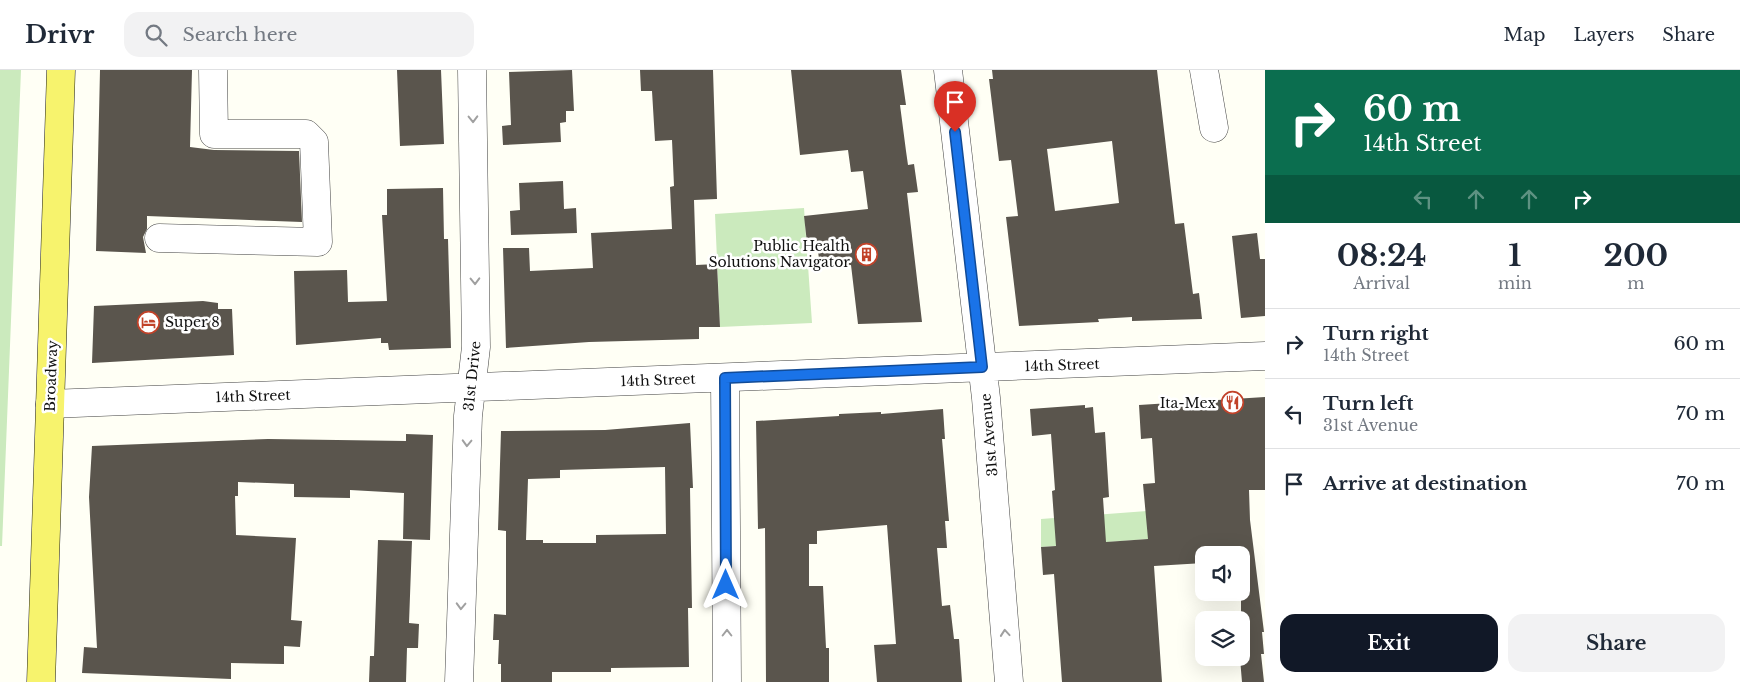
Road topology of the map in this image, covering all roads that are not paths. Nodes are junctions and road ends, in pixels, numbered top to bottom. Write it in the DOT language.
graph roads {
  1 [pos="62,70"];
  2 [pos="213,70"];
  3 [pos="472,70"];
  4 [pos="948,70"];
  5 [pos="1204,70"];
  6 [pos="1214,128"];
  7 [pos="159,238"];
  8 [pos="1265,356"];
  9 [pos="982,367"];
  10 [pos="725,378"];
  11 [pos="471,388"];
  12 [pos="50,404"];
  13 [pos="41,682"];
  14 [pos="459,682"];
  15 [pos="727,682"];
  16 [pos="1009,682"];
  1 -- 12 [label="main road, Broadway"];
  2 -- 7 [label="street"];
  3 -- 11 [label="street, 31st Drive, one-way"];
  4 -- 9 [label="street, 31st Avenue"];
  5 -- 6 [label="street"];
  8 -- 9 [label="street, 14th Street"];
  9 -- 10 [label="street, 14th Street"];
  16 -- 9 [label="street, 31st Avenue, one-way"];
  10 -- 11 [label="street, 14th Street"];
  15 -- 10 [label="street, one-way"];
  11 -- 12 [label="street, 14th Street"];
  11 -- 14 [label="street, 31st Drive, one-way"];
  12 -- 13 [label="main road, Broadway"];
}
